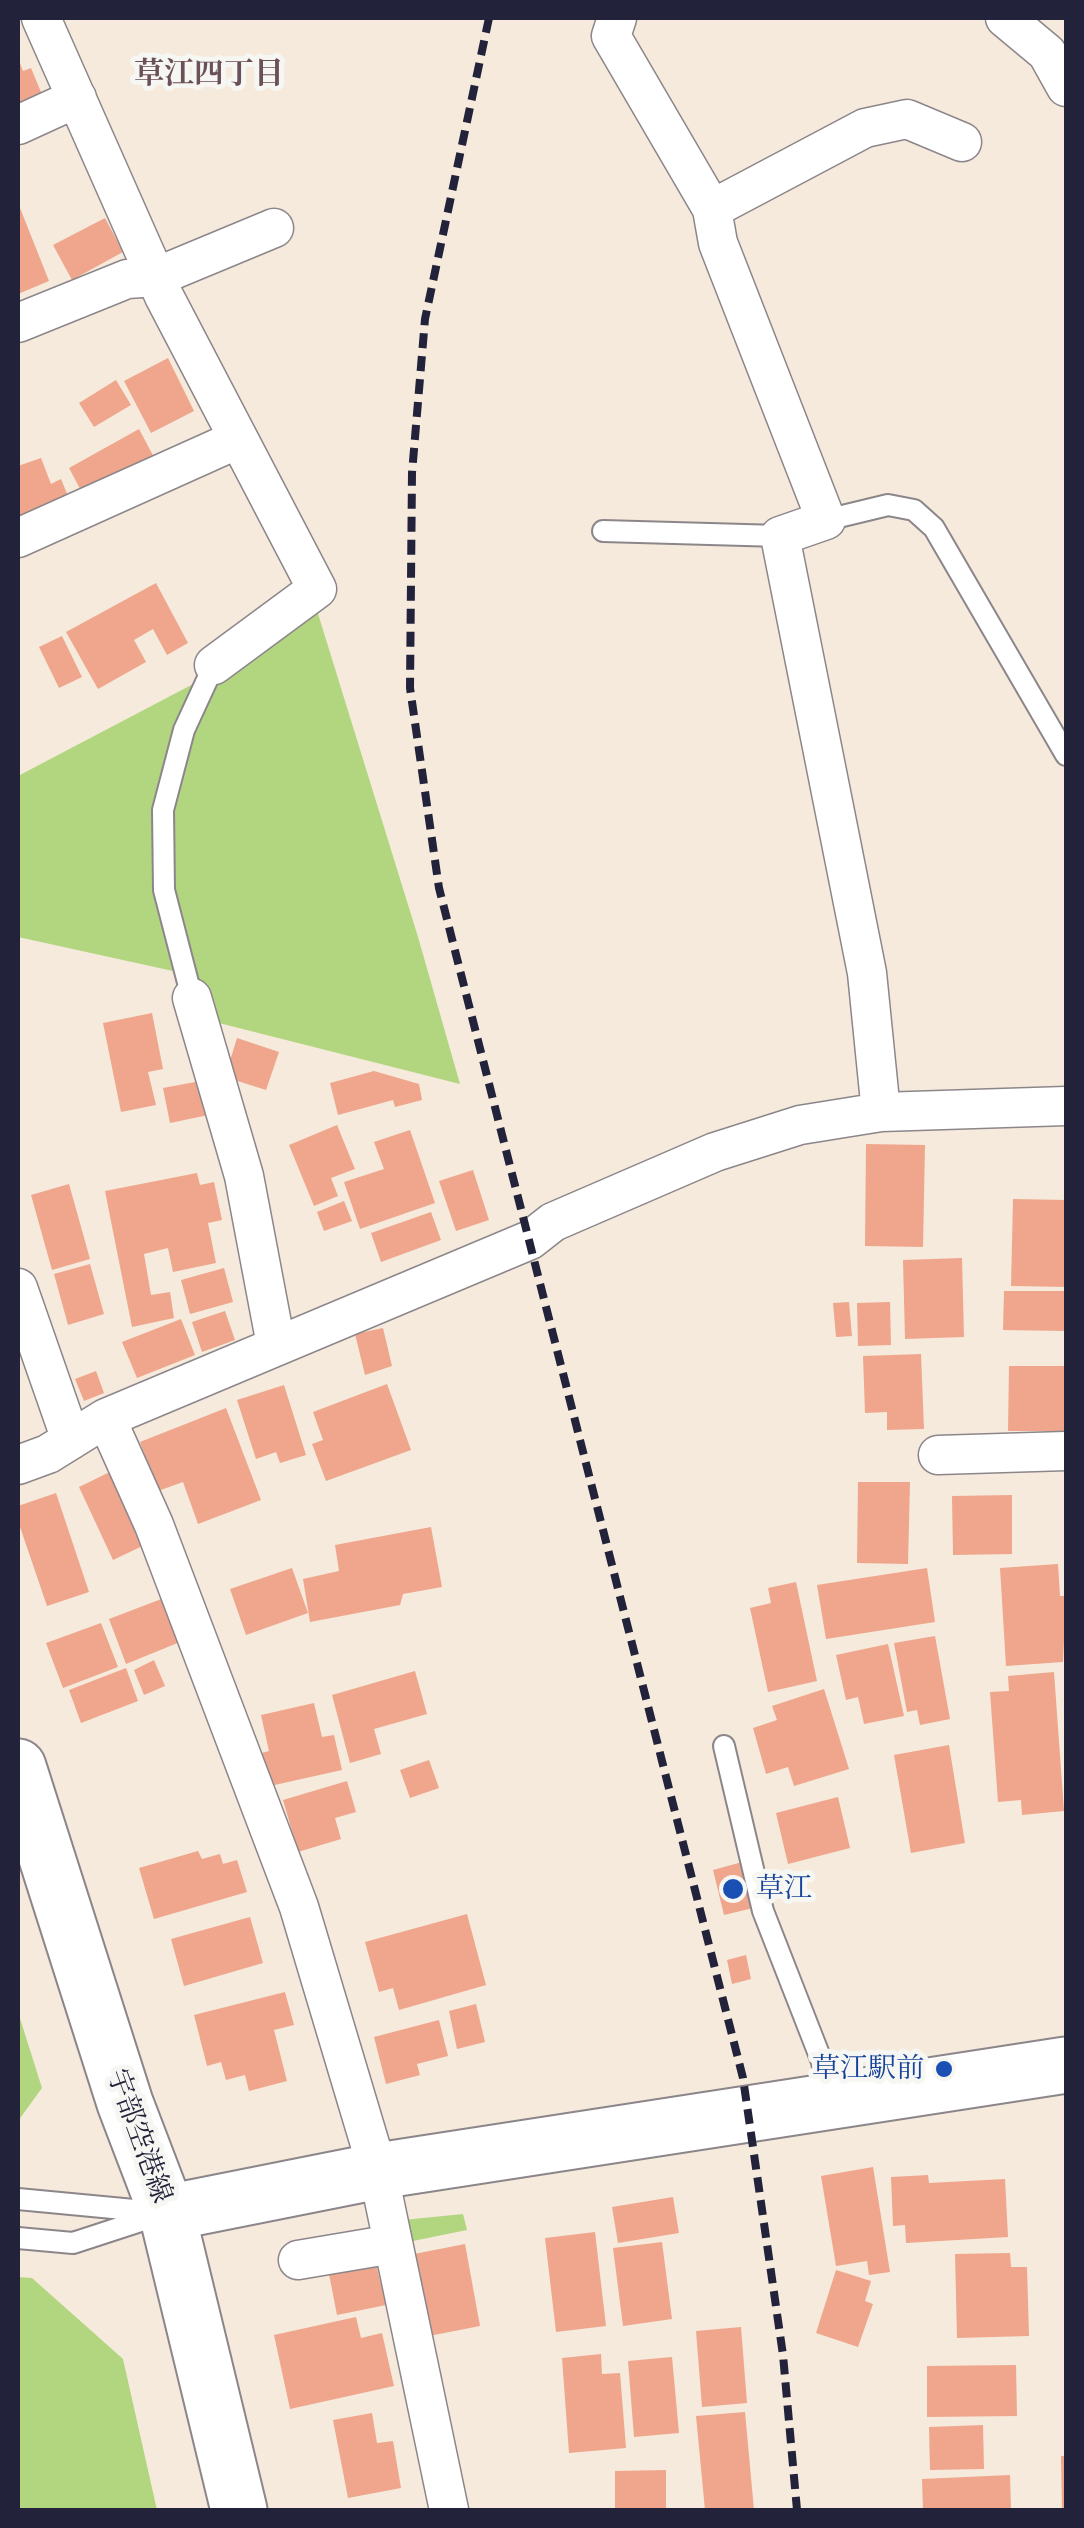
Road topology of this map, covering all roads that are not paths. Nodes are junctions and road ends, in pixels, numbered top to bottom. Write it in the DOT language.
graph roads {
  1 [pos="42,18"];
  2 [pos="618,18"];
  3 [pos="1005,18"];
  4 [pos="1066,87"];
  5 [pos="78,98"];
  6 [pos="18,125"];
  7 [pos="962,142"];
  8 [pos="712,209"];
  9 [pos="274,228"];
  10 [pos="156,277"];
  11 [pos="18,323"];
  12 [pos="236,440"];
  13 [pos="826,520"];
  14 [pos="604,531"];
  15 [pos="780,536"];
  16 [pos="18,538"];
  17 [pos="214,666"];
  18 [pos="1066,756"];
  19 [pos="192,998"];
  20 [pos="1066,1106"];
  21 [pos="881,1112"];
  22 [pos="18,1288"];
  23 [pos="276,1344"];
  24 [pos="106,1418"];
  25 [pos="71,1440"];
  26 [pos="1066,1450"];
  27 [pos="938,1455"];
  28 [pos="18,1465"];
  29 [pos="724,1746"];
  30 [pos="18,1767"];
  31 [pos="1066,2065"];
  32 [pos="828,2103"];
  33 [pos="378,2170"];
  34 [pos="18,2199"];
  35 [pos="167,2213"];
  36 [pos="18,2238"];
  37 [pos="393,2244"];
  38 [pos="298,2260"];
  39 [pos="239,2510"];
  40 [pos="449,2510"];
  1 -- 5 [label="street"];
  2 -- 8 [label="street"];
  3 -- 4 [label="street"];
  5 -- 6 [label="street"];
  5 -- 10 [label="street"];
  7 -- 8 [label="street"];
  8 -- 13 [label="street"];
  9 -- 10 [label="street"];
  10 -- 11 [label="street"];
  10 -- 12 [label="street"];
  12 -- 16 [label="street"];
  12 -- 17 [label="street"];
  13 -- 15 [label="street"];
  13 -- 18 [label="lane"];
  14 -- 15 [label="lane"];
  15 -- 21 [label="street"];
  17 -- 19 [label="lane"];
  19 -- 23 [label="street"];
  20 -- 21 [label="street"];
  21 -- 23 [label="street"];
  22 -- 25 [label="street"];
  23 -- 24 [label="street"];
  24 -- 25 [label="street"];
  24 -- 33 [label="street"];
  25 -- 28 [label="street"];
  26 -- 27 [label="street"];
  29 -- 32 [label="lane"];
  30 -- 35 [label="street, 宇部空港線"];
  31 -- 32 [label="street"];
  32 -- 33 [label="street"];
  33 -- 35 [label="street"];
  33 -- 37 [label="street"];
  34 -- 35 [label="lane"];
  35 -- 36 [label="lane"];
  35 -- 39 [label="street, 宇部空港線"];
  37 -- 38 [label="street"];
  37 -- 40 [label="street"];
}
